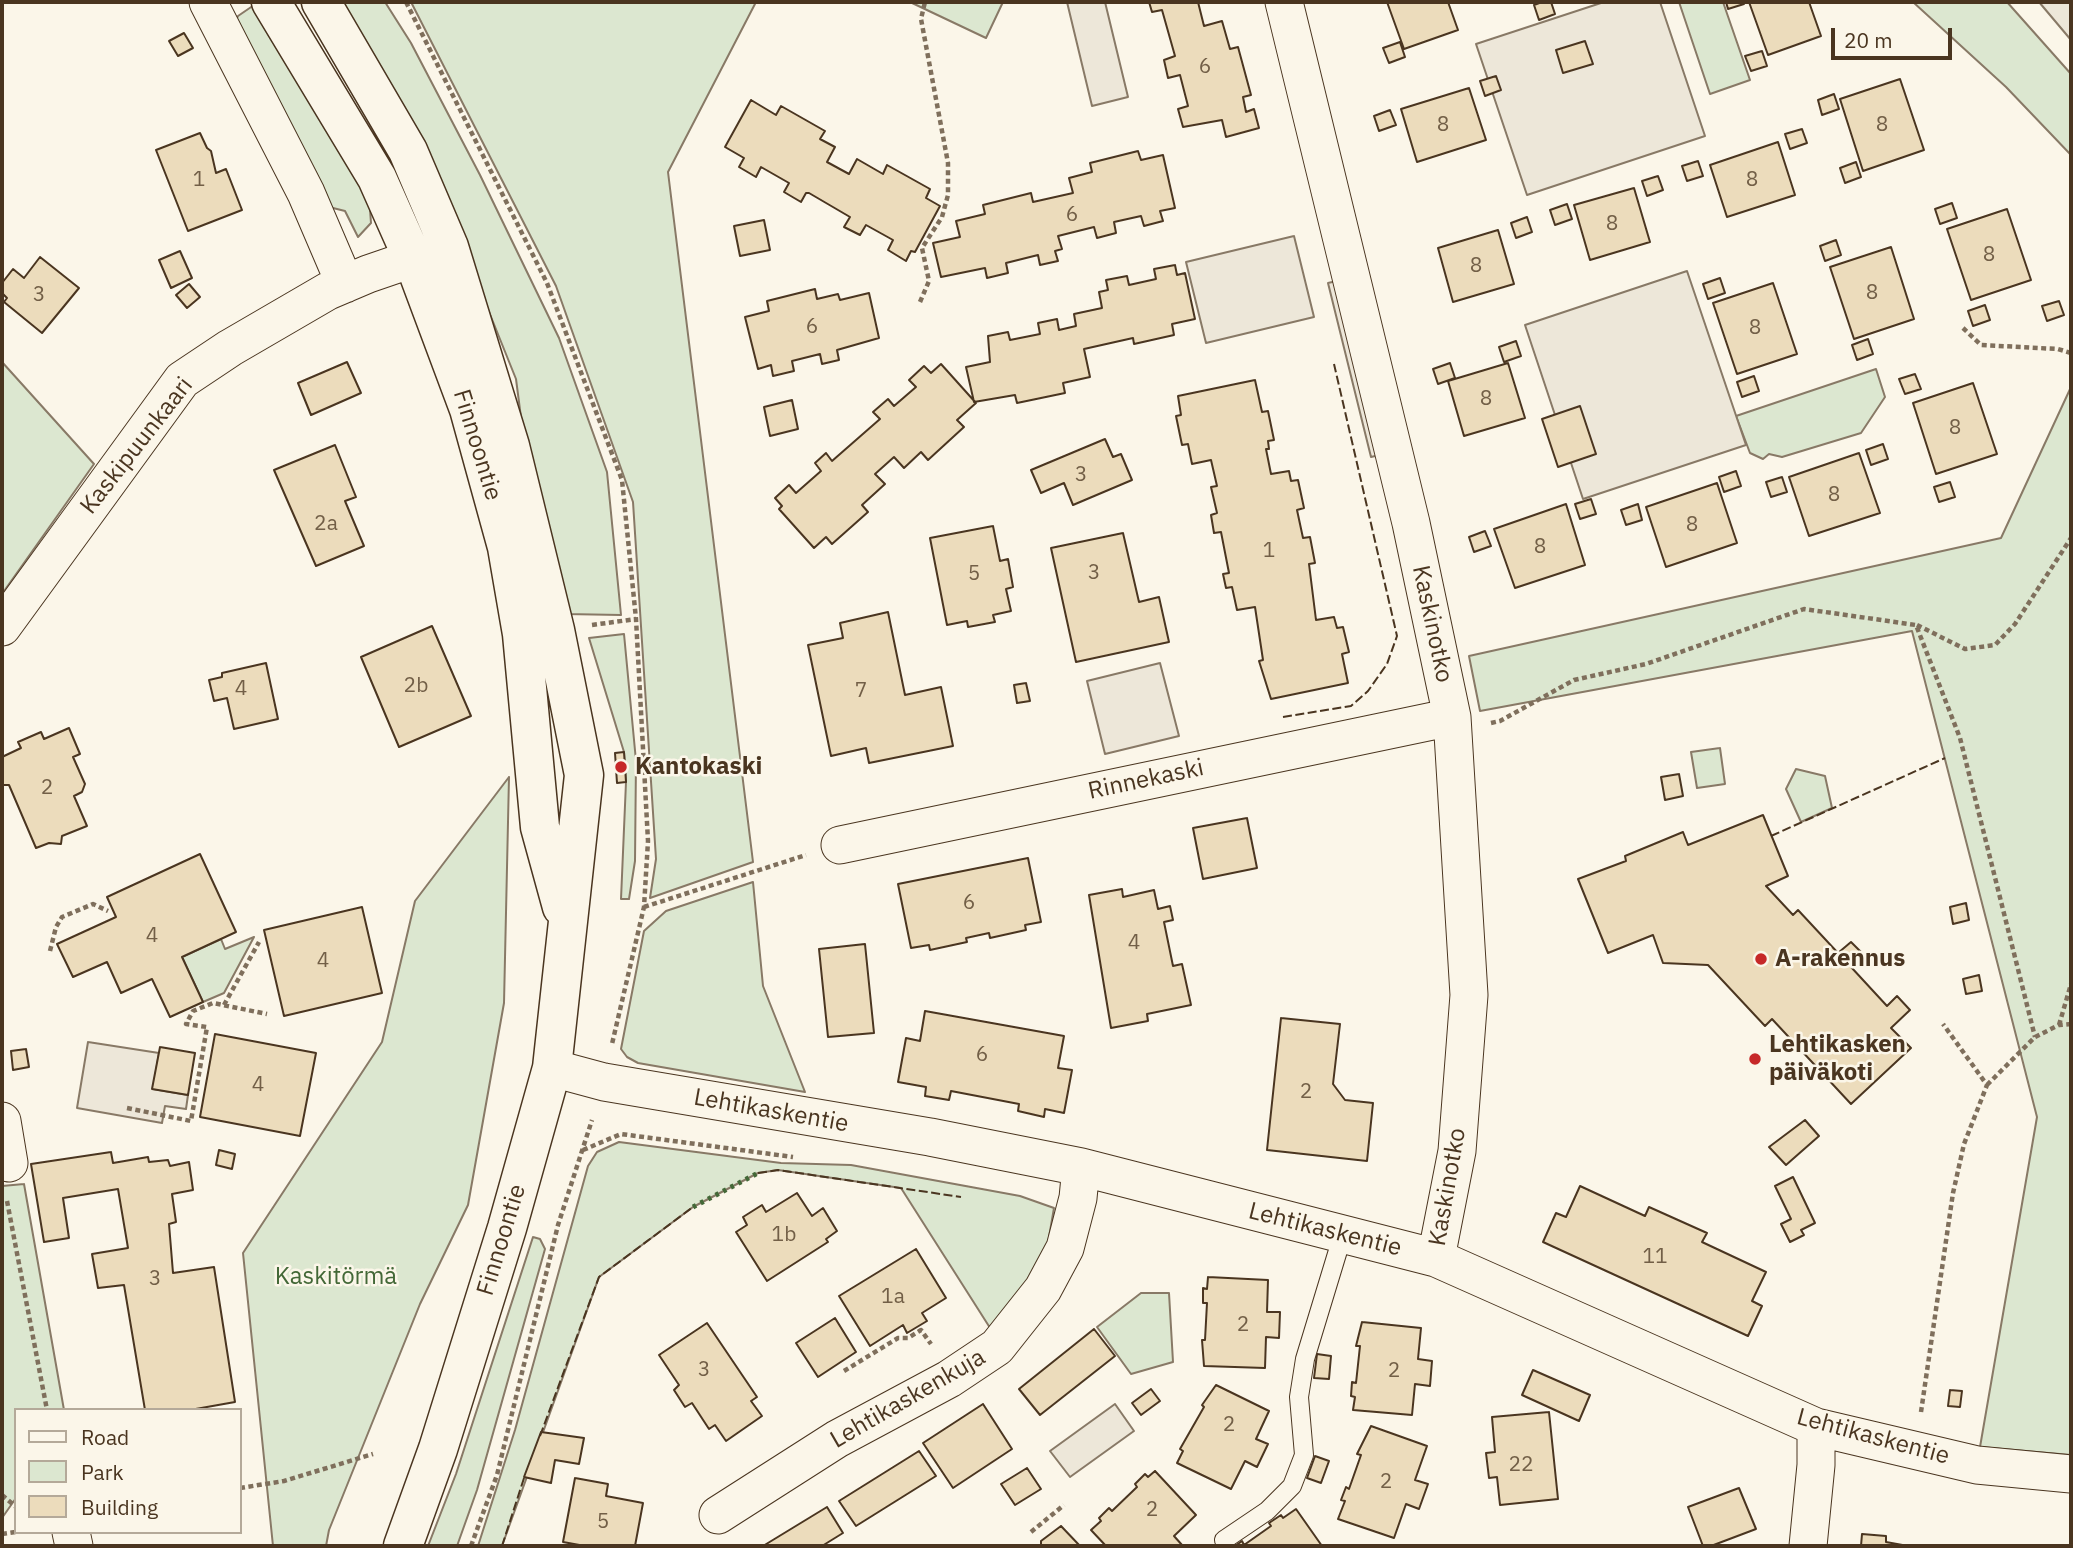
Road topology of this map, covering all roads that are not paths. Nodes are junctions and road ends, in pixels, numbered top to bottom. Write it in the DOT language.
graph roads {
  1 [pos="208,2"];
  2 [pos="271,2"];
  3 [pos="321,2"];
  4 [pos="1284,2"];
  5 [pos="449,247"];
  6 [pos="412,259"];
  7 [pos="345,284"];
  8 [pos="2,627"];
  9 [pos="1452,717"];
  10 [pos="840,845"];
  11 [pos="567,926"];
  12 [pos="552,1069"];
  13 [pos="2,1121"];
  14 [pos="9,1163"];
  15 [pos="1081,1167"];
  16 [pos="1343,1234"];
  17 [pos="1436,1258"];
  18 [pos="1816,1427"];
  19 [pos="2071,1475"];
  20 [pos="718,1515"];
  21 [pos="1224,1540"];
  22 [pos="403,1546"];
  23 [pos="1808,1546"];
  1 -- 7 [label="street"];
  2 -- 6 [label="main road, Finnoontie"];
  3 -- 5 [label="main road, Finnoontie"];
  4 -- 9 [label="street, Kaskinotko"];
  5 -- 6 [label="street, Kaskipuunkaari"];
  5 -- 11 [label="main road, Finnoontie"];
  6 -- 7 [label="street, Kaskipuunkaari"];
  6 -- 11 [label="main road, Finnoontie"];
  7 -- 8 [label="street, Kaskipuunkaari"];
  9 -- 10 [label="street, Rinnekaski"];
  9 -- 17 [label="street, Kaskinotko"];
  11 -- 12 [label="main road, Finnoontie"];
  12 -- 15 [label="street, Lehtikaskentie"];
  12 -- 22 [label="main road, Finnoontie"];
  13 -- 14 [label="street"];
  15 -- 16 [label="street, Lehtikaskentie"];
  15 -- 20 [label="street, Lehtikaskenkuja"];
  16 -- 17 [label="street, Lehtikaskentie"];
  16 -- 21 [label="lane"];
  17 -- 18 [label="street, Lehtikaskentie"];
  18 -- 19 [label="street, Lehtikaskentie"];
  18 -- 23 [label="street"];
}
